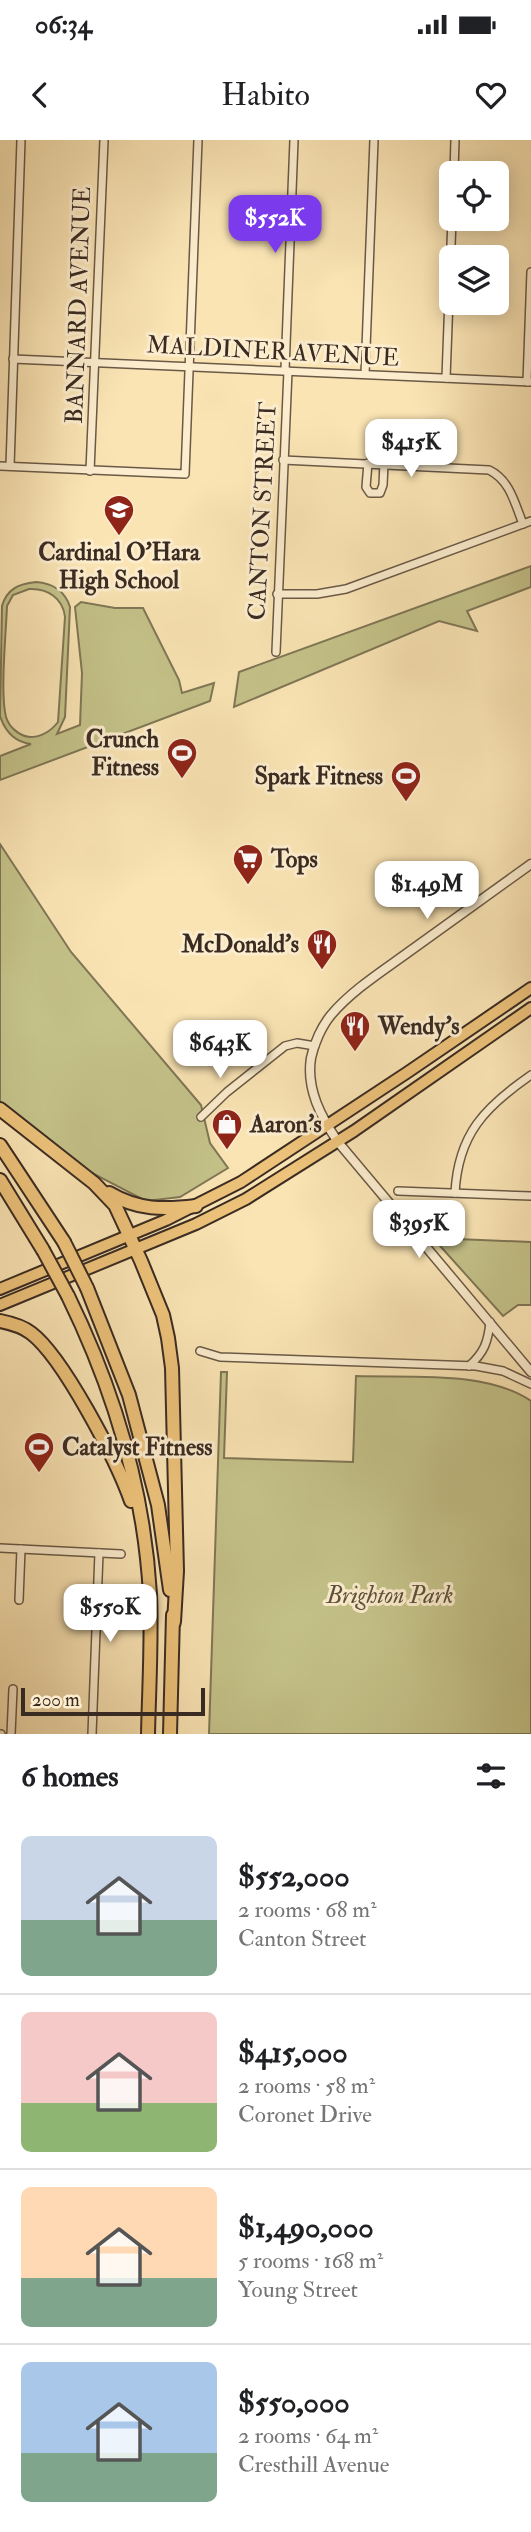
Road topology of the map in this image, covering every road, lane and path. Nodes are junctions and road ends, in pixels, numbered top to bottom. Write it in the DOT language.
graph roads {
  1 [pos="22,140"];
  2 [pos="104,140"];
  3 [pos="198,140"];
  4 [pos="293,140"];
  5 [pos="374,140"];
  6 [pos="455,140"];
  7 [pos="454,161"];
  8 [pos="452,231"];
  9 [pos="531,272"];
  10 [pos="13,359"];
  11 [pos="95,362"];
  12 [pos="189,365"];
  13 [pos="286,371"];
  14 [pos="365,374"];
  15 [pos="446,378"];
  16 [pos="529,382"];
  17 [pos="284,460"];
  18 [pos="368,463"];
  19 [pos="384,463"];
  20 [pos="0,466"];
  21 [pos="10,467"];
  22 [pos="90,471"];
  23 [pos="527,523"];
  24 [pos="277,594"];
  25 [pos="276,652"];
  26 [pos="531,864"];
  27 [pos="531,988"];
  28 [pos="531,1008"];
  29 [pos="314,1046"];
  30 [pos="531,1075"];
  31 [pos="0,1109"];
  32 [pos="201,1117"];
  33 [pos="327,1126"];
  34 [pos="338,1142"];
  35 [pos="0,1145"];
  36 [pos="0,1180"];
  37 [pos="94,1183"];
  38 [pos="398,1191"];
  39 [pos="0,1192"];
  40 [pos="455,1193"];
  41 [pos="531,1196"];
  42 [pos="196,1206"];
  43 [pos="23,1217"];
  44 [pos="129,1236"];
  45 [pos="136,1249"];
  46 [pos="0,1289"];
  47 [pos="0,1305"];
  48 [pos="0,1321"];
  49 [pos="490,1321"];
  50 [pos="200,1351"];
  51 [pos="469,1366"];
  52 [pos="531,1372"];
  53 [pos="531,1384"];
  54 [pos="144,1537"];
  55 [pos="0,1548"];
  56 [pos="21,1549"];
  57 [pos="99,1553"];
  58 [pos="121,1554"];
  59 [pos="19,1600"];
  60 [pos="174,1622"];
  61 [pos="13,1689"];
  62 [pos="11,1734"];
  63 [pos="92,1734"];
  64 [pos="148,1734"];
  65 [pos="170,1734"];
  1 -- 10 [label="street"];
  2 -- 11 [label="street, BANNARD AVENUE"];
  3 -- 12 [label="street"];
  4 -- 13 [label="street, CANTON STREET"];
  5 -- 14 [label="street"];
  6 -- 7 [label="street"];
  8 -- 15 [label="street"];
  9 -- 16 [label="street"];
  10 -- 11 [label="street, MALDINER AVENUE"];
  10 -- 21 [label="street"];
  11 -- 12 [label="street, MALDINER AVENUE"];
  11 -- 22 [label="street, BANNARD AVENUE"];
  12 -- 13 [label="street, MALDINER AVENUE"];
  12 -- 22 [label="street"];
  13 -- 14 [label="street, MALDINER AVENUE"];
  13 -- 17 [label="street, CANTON STREET"];
  14 -- 15 [label="street, MALDINER AVENUE"];
  15 -- 16 [label="street, MALDINER AVENUE"];
  17 -- 18 [label="street"];
  17 -- 24 [label="street, CANTON STREET"];
  18 -- 19 [label="street"];
  18 -- 19 [label="street"];
  19 -- 23 [label="street"];
  20 -- 21 [label="street"];
  21 -- 22 [label="street"];
  23 -- 24 [label="street"];
  24 -- 25 [label="street, CANTON STREET"];
  26 -- 29 [label="street"];
  27 -- 33 [label="main road"];
  28 -- 34 [label="main road"];
  29 -- 32 [label="street"];
  29 -- 33 [label="street"];
  30 -- 40 [label="street"];
  31 -- 37 [label="highway"];
  33 -- 34 [label="street"];
  33 -- 42 [label="main road"];
  34 -- 45 [label="main road"];
  34 -- 49 [label="street"];
  35 -- 60 [label="highway, bridge"];
  36 -- 43 [label="highway"];
  37 -- 42 [label="highway"];
  37 -- 44 [label="highway"];
  38 -- 40 [label="street"];
  39 -- 43 [label="highway"];
  40 -- 41 [label="street"];
  42 -- 44 [label="main road"];
  43 -- 54 [label="highway, bridge"];
  44 -- 45 [label="highway"];
  44 -- 46 [label="main road"];
  45 -- 47 [label="main road"];
  45 -- 60 [label="highway"];
  48 -- 54 [label="highway"];
  49 -- 51 [label="street"];
  49 -- 52 [label="street"];
  50 -- 51 [label="street"];
  51 -- 53 [label="street"];
  54 -- 64 [label="highway"];
  55 -- 56 [label="street"];
  56 -- 57 [label="street"];
  56 -- 59 [label="street"];
  57 -- 58 [label="street"];
  57 -- 63 [label="street"];
  60 -- 65 [label="highway"];
  61 -- 62 [label="street"];
}
